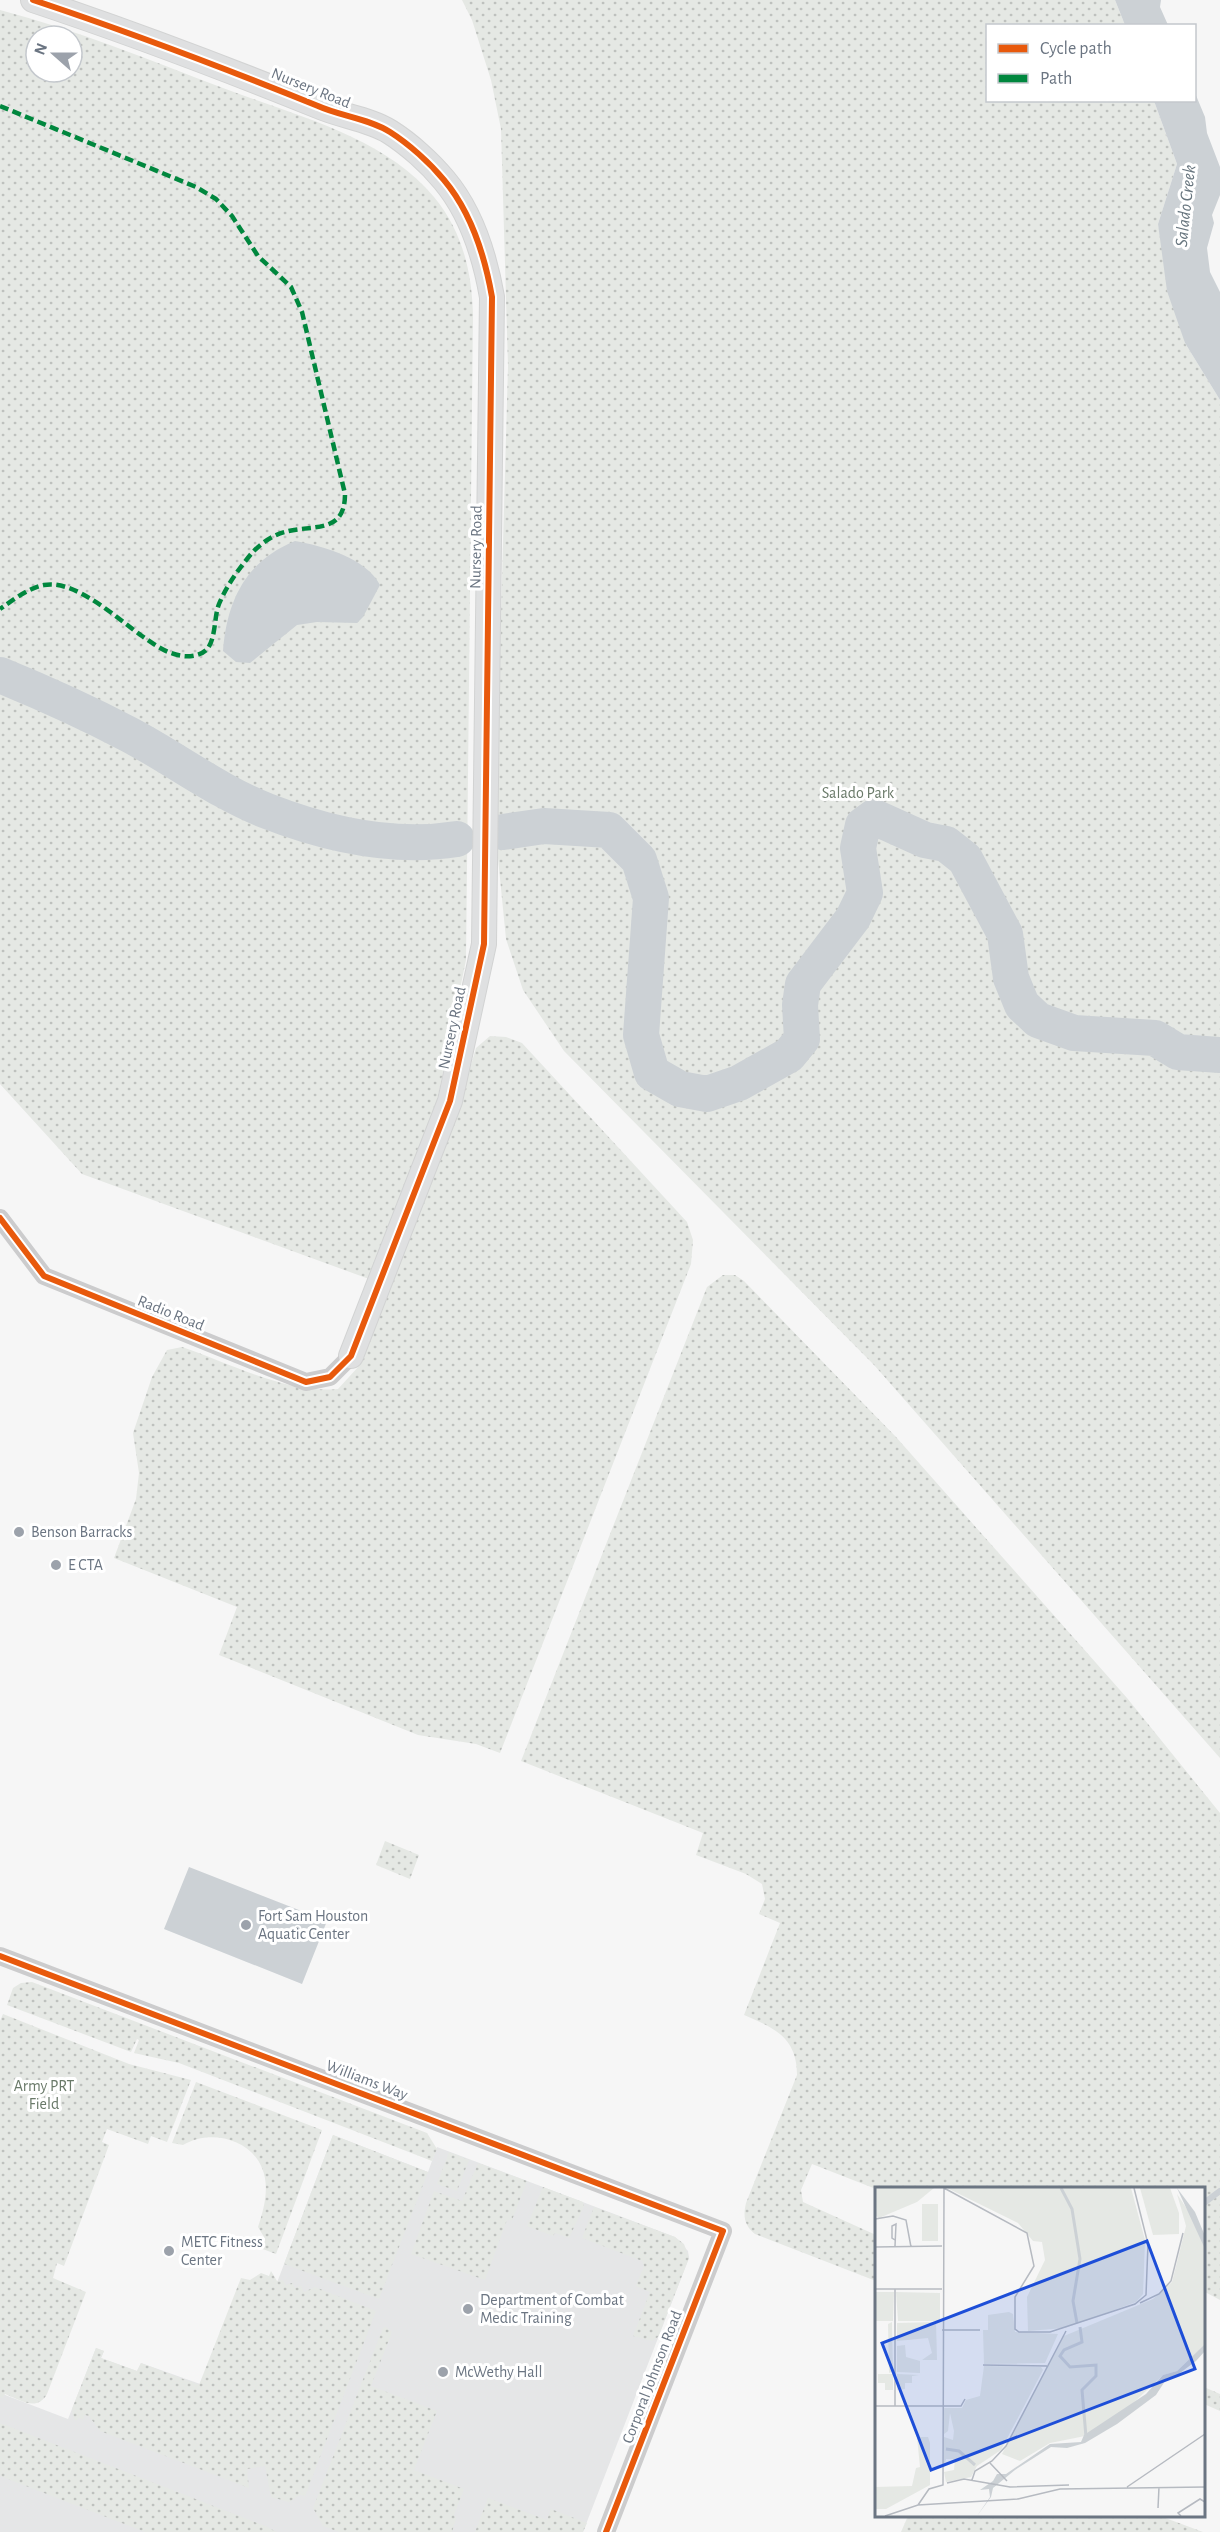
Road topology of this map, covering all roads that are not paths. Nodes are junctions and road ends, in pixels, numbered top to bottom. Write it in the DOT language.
graph roads {
  1 [pos="33,0"];
  2 [pos="0,1218"];
  3 [pos="351,1356"];
  4 [pos="0,1956"];
  5 [pos="723,2231"];
  6 [pos="606,2532"];
  1 -- 3 [label="street, Nursery Road"];
  2 -- 3 [label="street, Radio Road"];
  4 -- 5 [label="street, Williams Way"];
  5 -- 6 [label="street, Corporal Johnson Road"];
}
